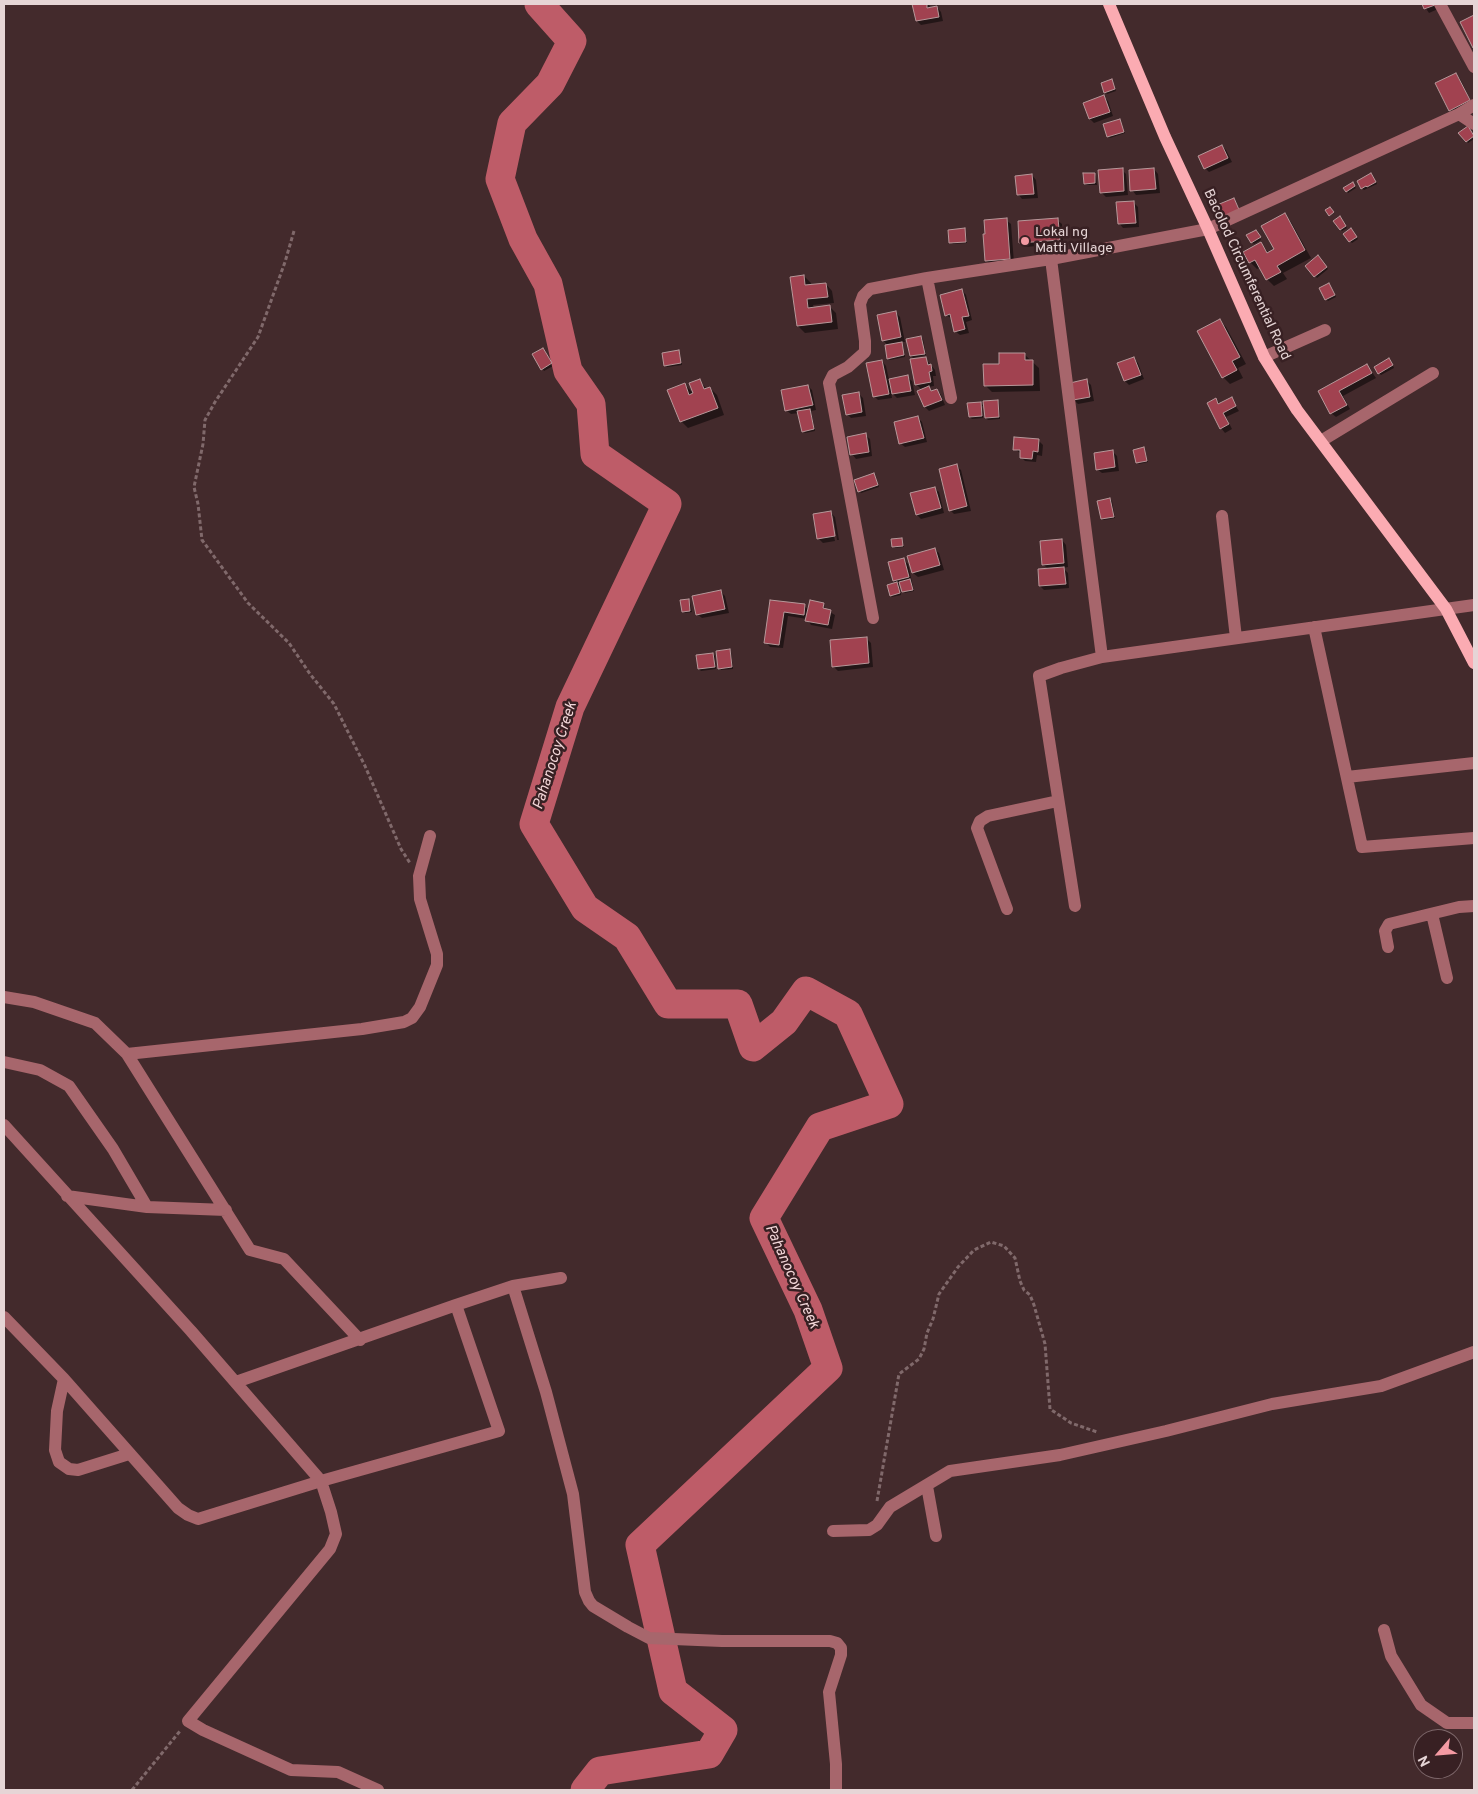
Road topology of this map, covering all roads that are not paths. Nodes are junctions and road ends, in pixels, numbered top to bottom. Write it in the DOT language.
graph roads {
  1 [pos="1109,4"];
  2 [pos="1440,4"];
  3 [pos="1474,67"];
  4 [pos="1474,105"];
  5 [pos="1459,114"];
  6 [pos="1474,124"];
  7 [pos="1208,229"];
  8 [pos="1051,259"];
  9 [pos="927,278"];
  10 [pos="1326,330"];
  11 [pos="1264,357"];
  12 [pos="1433,373"];
  13 [pos="951,398"];
  14 [pos="1321,441"];
  15 [pos="1222,516"];
  16 [pos="1474,605"];
  17 [pos="1446,608"];
  18 [pos="873,618"];
  19 [pos="1314,627"];
  20 [pos="1236,638"];
  21 [pos="1102,657"];
  22 [pos="1474,663"];
  23 [pos="1474,763"];
  24 [pos="1347,777"];
  25 [pos="1058,801"];
  26 [pos="430,836"];
  27 [pos="1474,838"];
  28 [pos="1075,906"];
  29 [pos="1474,906"];
  30 [pos="1007,909"];
  31 [pos="1432,914"];
  32 [pos="1388,947"];
  33 [pos="1447,978"];
  34 [pos="4,997"];
  35 [pos="127,1054"];
  36 [pos="4,1062"];
  37 [pos="4,1125"];
  38 [pos="67,1196"];
  39 [pos="147,1207"];
  40 [pos="226,1210"];
  41 [pos="561,1278"];
  42 [pos="513,1286"];
  43 [pos="456,1306"];
  44 [pos="4,1317"];
  45 [pos="360,1340"];
  46 [pos="1474,1352"];
  47 [pos="64,1379"];
  48 [pos="236,1382"];
  49 [pos="129,1454"];
  50 [pos="320,1481"];
  51 [pos="927,1486"];
  52 [pos="833,1532"];
  53 [pos="936,1536"];
  54 [pos="1384,1630"];
  55 [pos="1474,1723"];
  56 [pos="378,1790"];
  57 [pos="836,1790"];
  1 -- 7 [label="main road, Bacolod Circumferential Road"];
  2 -- 3 [label="street"];
  4 -- 5 [label="street"];
  5 -- 6 [label="street"];
  5 -- 7 [label="street"];
  7 -- 8 [label="street"];
  7 -- 11 [label="main road, Bacolod Circumferential Road"];
  8 -- 9 [label="street"];
  8 -- 21 [label="street"];
  9 -- 13 [label="street"];
  9 -- 18 [label="street"];
  10 -- 11 [label="street"];
  11 -- 14 [label="main road, Bacolod Circumferential Road"];
  12 -- 14 [label="street"];
  14 -- 17 [label="main road, Bacolod Circumferential Road"];
  15 -- 20 [label="street"];
  16 -- 17 [label="street"];
  17 -- 19 [label="street"];
  17 -- 22 [label="main road, Bacolod Circumferential Road"];
  19 -- 20 [label="street"];
  19 -- 24 [label="street"];
  20 -- 21 [label="street"];
  21 -- 25 [label="street"];
  23 -- 24 [label="street"];
  24 -- 27 [label="street"];
  25 -- 28 [label="street"];
  25 -- 30 [label="street"];
  26 -- 35 [label="street"];
  29 -- 31 [label="street"];
  31 -- 32 [label="street"];
  31 -- 33 [label="street"];
  34 -- 35 [label="street"];
  35 -- 40 [label="street"];
  36 -- 39 [label="street"];
  37 -- 38 [label="street"];
  38 -- 39 [label="street"];
  38 -- 48 [label="street"];
  39 -- 40 [label="street"];
  40 -- 45 [label="street"];
  41 -- 42 [label="street"];
  42 -- 43 [label="street"];
  42 -- 57 [label="street"];
  43 -- 45 [label="street"];
  43 -- 50 [label="street"];
  44 -- 47 [label="street"];
  45 -- 48 [label="street"];
  46 -- 51 [label="street"];
  47 -- 49 [label="street"];
  47 -- 49 [label="street"];
  48 -- 50 [label="street"];
  49 -- 50 [label="street"];
  50 -- 56 [label="street"];
  51 -- 52 [label="street"];
  51 -- 53 [label="street"];
  54 -- 55 [label="street"];
}
